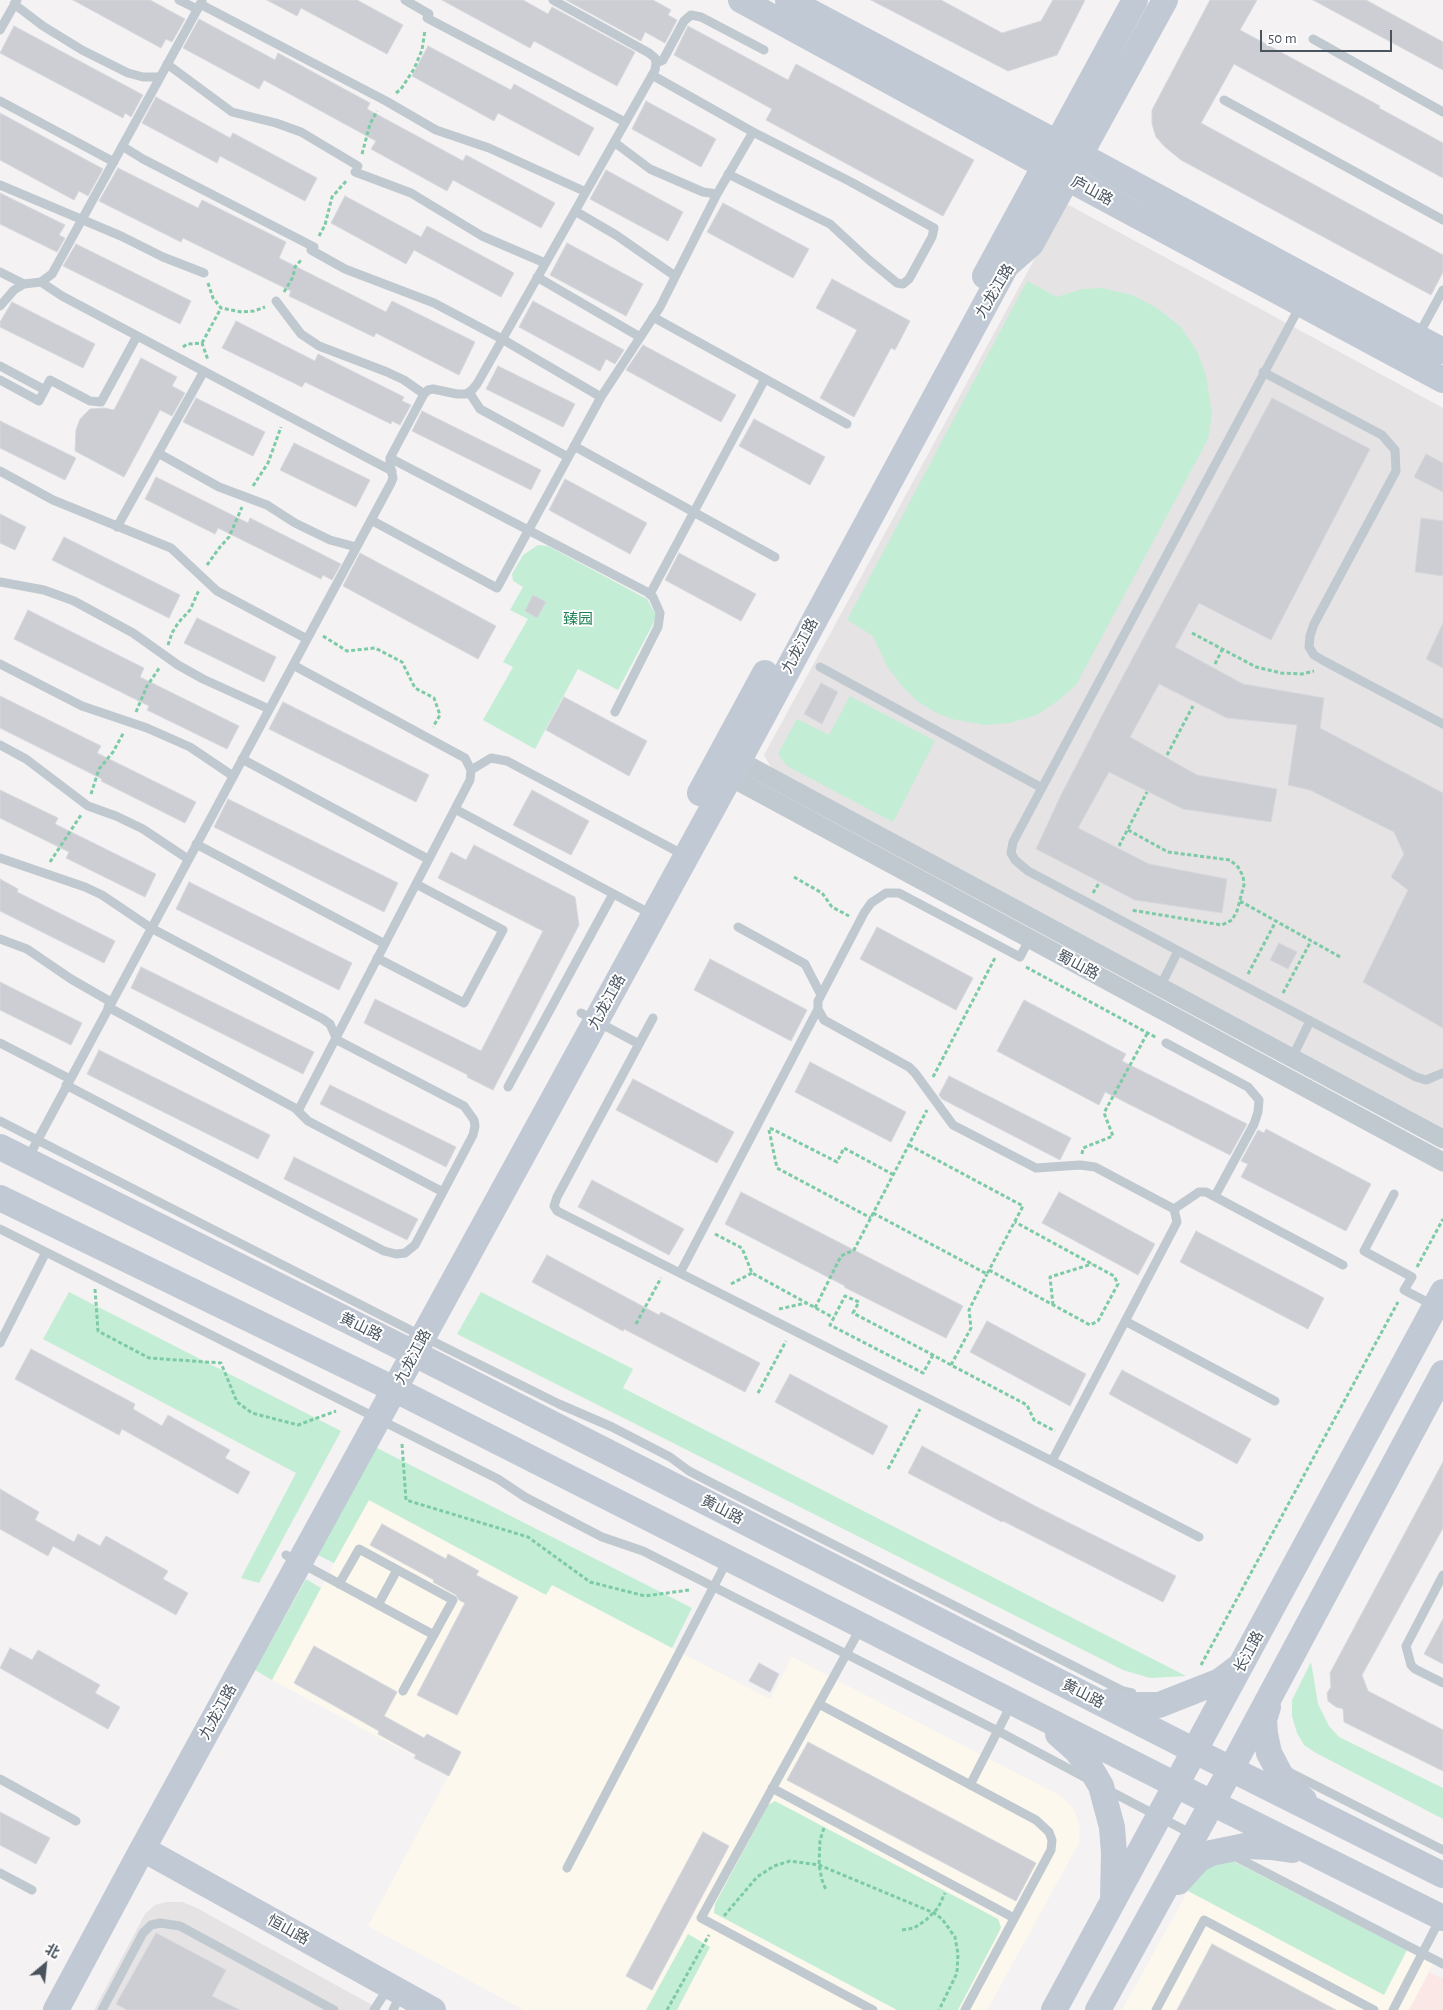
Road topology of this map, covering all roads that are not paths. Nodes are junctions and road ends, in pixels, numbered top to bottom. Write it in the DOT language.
graph roads {
  1 [pos="179,0"];
  2 [pos="405,0"];
  3 [pos="553,0"];
  4 [pos="741,0"];
  5 [pos="788,0"];
  6 [pos="1135,0"];
  7 [pos="1165,0"];
  8 [pos="16,2"];
  9 [pos="200,5"];
  10 [pos="0,30"];
  11 [pos="1313,39"];
  12 [pos="764,50"];
  13 [pos="656,63"];
  14 [pos="167,64"];
  15 [pos="652,75"];
  16 [pos="160,77"];
  17 [pos="1224,100"];
  18 [pos="0,101"];
  19 [pos="1443,112"];
  20 [pos="626,122"];
  21 [pos="753,132"];
  22 [pos="614,142"];
  23 [pos="122,146"];
  24 [pos="1068,149"];
  25 [pos="114,162"];
  26 [pos="1056,172"];
  27 [pos="728,174"];
  28 [pos="0,185"];
  29 [pos="586,192"];
  30 [pos="717,194"];
  31 [pos="575,211"];
  32 [pos="82,220"];
  33 [pos="1443,220"];
  34 [pos="545,263"];
  35 [pos="0,272"];
  36 [pos="204,273"];
  37 [pos="675,276"];
  38 [pos="537,277"];
  39 [pos="41,282"];
  40 [pos="24,284"];
  41 [pos="1443,290"];
  42 [pos="276,301"];
  43 [pos="1301,304"];
  44 [pos="0,306"];
  45 [pos="653,317"];
  46 [pos="136,336"];
  47 [pos="640,337"];
  48 [pos="1417,338"];
  49 [pos="502,339"];
  50 [pos="1443,351"];
  51 [pos="0,366"];
  52 [pos="204,371"];
  53 [pos="1264,372"];
  54 [pos="765,379"];
  55 [pos="0,380"];
  56 [pos="1443,380"];
  57 [pos="45,390"];
  58 [pos="469,392"];
  59 [pos="424,394"];
  60 [pos="601,397"];
  61 [pos="847,424"];
  62 [pos="574,446"];
  63 [pos="158,453"];
  64 [pos="568,457"];
  65 [pos="390,458"];
  66 [pos="392,471"];
  67 [pos="0,472"];
  68 [pos="692,513"];
  69 [pos="371,520"];
  70 [pos="117,527"];
  71 [pos="528,531"];
  72 [pos="356,547"];
  73 [pos="775,557"];
  74 [pos="0,582"];
  75 [pos="650,594"];
  76 [pos="307,639"];
  77 [pos="0,664"];
  78 [pos="292,665"];
  79 [pos="820,667"];
  80 [pos="269,709"];
  81 [pos="615,712"];
  82 [pos="1443,724"];
  83 [pos="0,745"];
  84 [pos="242,759"];
  85 [pos="726,764"];
  86 [pos="471,770"];
  87 [pos="233,776"];
  88 [pos="1042,788"];
  89 [pos="455,809"];
  90 [pos="196,844"];
  91 [pos="678,852"];
  92 [pos="0,858"];
  93 [pos="188,859"];
  94 [pos="428,859"];
  95 [pos="416,884"];
  96 [pos="613,894"];
  97 [pos="646,911"];
  98 [pos="1039,922"];
  99 [pos="738,927"];
  100 [pos="151,928"];
  101 [pos="0,939"];
  102 [pos="1030,939"];
  103 [pos="385,944"];
  104 [pos="1178,951"];
  105 [pos="377,958"];
  106 [pos="1160,987"];
  107 [pos="820,993"];
  108 [pos="110,1004"];
  109 [pos="818,1009"];
  110 [pos="589,1017"];
  111 [pos="653,1018"];
  112 [pos="1310,1021"];
  113 [pos="336,1038"];
  114 [pos="1166,1043"];
  115 [pos="0,1044"];
  116 [pos="639,1044"];
  117 [pos="1292,1058"];
  118 [pos="1443,1072"];
  119 [pos="68,1082"];
  120 [pos="508,1088"];
  121 [pos="298,1111"];
  122 [pos="0,1121"];
  123 [pos="1443,1140"];
  124 [pos="0,1147"];
  125 [pos="32,1150"];
  126 [pos="1443,1162"];
  127 [pos="443,1192"];
  128 [pos="1394,1194"];
  129 [pos="1215,1196"];
  130 [pos="0,1198"];
  131 [pos="1174,1209"];
  132 [pos="0,1229"];
  133 [pos="46,1252"];
  134 [pos="1343,1264"];
  135 [pos="680,1273"];
  136 [pos="1439,1300"];
  137 [pos="1125,1321"];
  138 [pos="412,1342"];
  139 [pos="0,1343"];
  140 [pos="1443,1373"];
  141 [pos="388,1386"];
  142 [pos="1275,1401"];
  143 [pos="374,1417"];
  144 [pos="1052,1460"];
  145 [pos="1199,1537"];
  146 [pos="728,1558"];
  147 [pos="293,1559"];
  148 [pos="397,1570"];
  149 [pos="1443,1575"];
  150 [pos="339,1584"];
  151 [pos="713,1586"];
  152 [pos="378,1605"];
  153 [pos="862,1626"];
  154 [pos="434,1635"];
  155 [pos="846,1654"];
  156 [pos="1242,1664"];
  157 [pos="1443,1683"];
  158 [pos="403,1691"];
  159 [pos="1140,1694"];
  160 [pos="1272,1694"];
  161 [pos="1084,1695"];
  162 [pos="819,1704"];
  163 [pos="1021,1707"];
  164 [pos="998,1731"];
  165 [pos="1195,1751"];
  166 [pos="1276,1766"];
  167 [pos="1231,1769"];
  168 [pos="0,1779"];
  169 [pos="970,1785"];
  170 [pos="1176,1785"];
  171 [pos="1101,1786"];
  172 [pos="772,1788"];
  173 [pos="1212,1804"];
  174 [pos="1322,1814"];
  175 [pos="1159,1816"];
  176 [pos="76,1821"];
  177 [pos="1207,1841"];
  178 [pos="1443,1850"];
  179 [pos="140,1854"];
  180 [pos="1314,1854"];
  181 [pos="567,1868"];
  182 [pos="0,1873"];
  183 [pos="1443,1875"];
  184 [pos="32,1890"];
  185 [pos="1113,1901"];
  186 [pos="1014,1918"];
  187 [pos="1442,1918"];
  188 [pos="1422,1953"];
  189 [pos="1443,1964"];
  190 [pos="393,2001"];
  191 [pos="38,2010"];
  192 [pos="56,2010"];
  193 [pos="102,2010"];
  194 [pos="334,2010"];
  195 [pos="433,2010"];
  196 [pos="873,2010"];
  197 [pos="965,2010"];
  198 [pos="1054,2010"];
  199 [pos="1098,2010"];
  200 [pos="1156,2010"];
  201 [pos="1374,2010"];
  202 [pos="1393,2010"];
  1 -- 9 [label="lane"];
  2 -- 20 [label="lane"];
  3 -- 13 [label="lane"];
  4 -- 26 [label="street, 庐山路"];
  5 -- 24 [label="street, 庐山路"];
  6 -- 24 [label="street, 九龙江路"];
  7 -- 24 [label="street, 九龙江路"];
  8 -- 10 [label="lane"];
  8 -- 16 [label="lane"];
  9 -- 14 [label="lane"];
  9 -- 29 [label="lane"];
  11 -- 19 [label="lane"];
  12 -- 13 [label="lane"];
  13 -- 15 [label="lane"];
  14 -- 16 [label="lane"];
  14 -- 34 [label="lane"];
  15 -- 20 [label="lane"];
  15 -- 21 [label="lane"];
  16 -- 23 [label="lane"];
  17 -- 33 [label="lane"];
  18 -- 25 [label="lane"];
  20 -- 22 [label="lane"];
  21 -- 27 [label="lane"];
  21 -- 27 [label="lane"];
  22 -- 29 [label="lane"];
  22 -- 30 [label="lane"];
  23 -- 25 [label="lane"];
  23 -- 49 [label="lane"];
  24 -- 26 [label="street, 九龙江路"];
  24 -- 48 [label="street, 庐山路"];
  25 -- 32 [label="lane"];
  26 -- 43 [label="street, 庐山路"];
  26 -- 85 [label="street, 九龙江路"];
  27 -- 30 [label="lane"];
  28 -- 32 [label="lane"];
  29 -- 31 [label="lane"];
  30 -- 37 [label="lane"];
  31 -- 34 [label="lane"];
  31 -- 37 [label="lane"];
  32 -- 36 [label="lane"];
  32 -- 39 [label="lane"];
  34 -- 38 [label="lane"];
  35 -- 40 [label="lane"];
  37 -- 45 [label="lane"];
  38 -- 47 [label="lane"];
  38 -- 49 [label="lane"];
  39 -- 40 [label="lane"];
  39 -- 46 [label="lane"];
  40 -- 44 [label="lane"];
  41 -- 48 [label="lane"];
  42 -- 59 [label="lane"];
  43 -- 53 [label="lane"];
  43 -- 56 [label="street, 庐山路"];
  45 -- 47 [label="lane"];
  45 -- 54 [label="lane"];
  46 -- 52 [label="lane"];
  46 -- 57 [label="lane"];
  47 -- 60 [label="lane"];
  48 -- 50 [label="street, 庐山路"];
  49 -- 58 [label="lane"];
  49 -- 60 [label="lane"];
  51 -- 57 [label="lane"];
  52 -- 63 [label="lane"];
  52 -- 66 [label="lane"];
  53 -- 82 [label="lane"];
  53 -- 88 [label="lane"];
  54 -- 61 [label="lane"];
  54 -- 68 [label="lane"];
  55 -- 57 [label="lane"];
  58 -- 59 [label="lane"];
  58 -- 64 [label="lane"];
  59 -- 65 [label="lane"];
  60 -- 62 [label="lane"];
  62 -- 64 [label="lane"];
  62 -- 68 [label="lane"];
  63 -- 70 [label="lane"];
  63 -- 72 [label="lane"];
  64 -- 71 [label="lane"];
  65 -- 66 [label="lane"];
  65 -- 71 [label="lane"];
  66 -- 69 [label="lane"];
  67 -- 70 [label="lane"];
  68 -- 73 [label="lane"];
  68 -- 75 [label="lane"];
  69 -- 71 [label="lane"];
  69 -- 72 [label="lane"];
  70 -- 76 [label="lane"];
  71 -- 75 [label="lane"];
  72 -- 76 [label="lane"];
  74 -- 80 [label="lane"];
  75 -- 81 [label="lane"];
  76 -- 78 [label="lane"];
  77 -- 87 [label="lane"];
  78 -- 80 [label="lane"];
  78 -- 86 [label="lane"];
  79 -- 88 [label="lane"];
  80 -- 84 [label="lane"];
  83 -- 93 [label="lane"];
  84 -- 87 [label="lane"];
  84 -- 94 [label="lane"];
  85 -- 91 [label="street, 九龙江路"];
  85 -- 98 [label="street, 蜀山路"];
  85 -- 102 [label="street, 蜀山路"];
  86 -- 89 [label="lane"];
  86 -- 91 [label="lane"];
  87 -- 90 [label="lane"];
  88 -- 104 [label="lane"];
  89 -- 94 [label="lane"];
  89 -- 96 [label="lane"];
  90 -- 93 [label="lane"];
  90 -- 103 [label="lane"];
  91 -- 97 [label="street, 九龙江路"];
  92 -- 100 [label="lane"];
  93 -- 100 [label="lane"];
  94 -- 95 [label="lane"];
  95 -- 103 [label="lane"];
  95 -- 105 [label="lane"];
  96 -- 97 [label="lane"];
  96 -- 120 [label="lane"];
  97 -- 110 [label="street, 九龙江路"];
  98 -- 102 [label="lane"];
  98 -- 106 [label="street, 蜀山路"];
  99 -- 107 [label="lane"];
  100 -- 108 [label="lane"];
  100 -- 113 [label="lane"];
  101 -- 108 [label="lane"];
  102 -- 107 [label="lane"];
  102 -- 126 [label="street, 蜀山路"];
  103 -- 105 [label="lane"];
  104 -- 106 [label="lane"];
  104 -- 112 [label="lane"];
  105 -- 113 [label="lane"];
  106 -- 117 [label="street, 蜀山路"];
  107 -- 109 [label="lane"];
  108 -- 119 [label="lane"];
  108 -- 121 [label="lane"];
  109 -- 131 [label="lane"];
  109 -- 135 [label="lane"];
  110 -- 116 [label="lane"];
  110 -- 138 [label="street, 九龙江路"];
  111 -- 116 [label="lane"];
  112 -- 117 [label="lane"];
  112 -- 118 [label="lane"];
  113 -- 121 [label="lane"];
  113 -- 127 [label="lane"];
  114 -- 129 [label="lane"];
  115 -- 119 [label="lane"];
  116 -- 135 [label="lane"];
  117 -- 123 [label="street, 蜀山路"];
  119 -- 125 [label="lane"];
  119 -- 127 [label="lane"];
  121 -- 127 [label="lane"];
  122 -- 125 [label="lane"];
  124 -- 125 [label="street, 黄山路"];
  125 -- 138 [label="street, 黄山路"];
  128 -- 136 [label="lane"];
  129 -- 131 [label="lane"];
  129 -- 134 [label="lane"];
  130 -- 141 [label="street"];
  131 -- 137 [label="lane"];
  132 -- 133 [label="lane"];
  133 -- 139 [label="lane"];
  133 -- 143 [label="lane"];
  135 -- 144 [label="lane"];
  136 -- 156 [label="street, 长江路"];
  137 -- 142 [label="lane"];
  137 -- 144 [label="lane"];
  138 -- 141 [label="street, 九龙江路"];
  138 -- 159 [label="lane"];
  138 -- 161 [label="street, 黄山路"];
  140 -- 160 [label="street"];
  141 -- 143 [label="street, 九龙江路"];
  141 -- 146 [label="street"];
  143 -- 147 [label="street, 九龙江路"];
  143 -- 151 [label="lane"];
  144 -- 145 [label="lane"];
  146 -- 151 [label="lane"];
  146 -- 153 [label="street"];
  147 -- 150 [label="lane"];
  147 -- 179 [label="street, 九龙江路"];
  147 -- 191 [label="street, 九龙江路"];
  148 -- 150 [label="lane"];
  148 -- 152 [label="lane"];
  148 -- 154 [label="lane"];
  149 -- 157 [label="lane"];
  150 -- 152 [label="lane"];
  151 -- 155 [label="lane"];
  151 -- 181 [label="lane"];
  152 -- 154 [label="lane"];
  153 -- 155 [label="lane"];
  153 -- 163 [label="street"];
  154 -- 158 [label="lane"];
  155 -- 162 [label="lane"];
  155 -- 164 [label="lane"];
  156 -- 161 [label="street"];
  156 -- 165 [label="street, 长江路"];
  160 -- 166 [label="street"];
  160 -- 167 [label="street"];
  161 -- 165 [label="street, 黄山路"];
  162 -- 169 [label="lane"];
  162 -- 172 [label="lane"];
  163 -- 164 [label="lane"];
  163 -- 170 [label="street"];
  163 -- 171 [label="street"];
  164 -- 169 [label="lane"];
  164 -- 171 [label="lane"];
  165 -- 167 [label="street, 黄山路"];
  165 -- 170 [label="street, 长江路"];
  166 -- 174 [label="street"];
  166 -- 178 [label="lane"];
  167 -- 173 [label="street"];
  167 -- 174 [label="street, 黄山路"];
  168 -- 176 [label="lane"];
  169 -- 186 [label="lane"];
  170 -- 173 [label="street"];
  170 -- 175 [label="street, 长江路"];
  171 -- 175 [label="lane"];
  171 -- 185 [label="street"];
  172 -- 186 [label="lane"];
  172 -- 196 [label="lane"];
  173 -- 177 [label="street"];
  173 -- 180 [label="street"];
  174 -- 183 [label="street, 黄山路"];
  175 -- 177 [label="lane"];
  175 -- 185 [label="street, 长江路"];
  177 -- 180 [label="street"];
  177 -- 188 [label="lane"];
  177 -- 199 [label="street"];
  179 -- 190 [label="street, 恒山路"];
  179 -- 192 [label="street, 九龙江路"];
  180 -- 187 [label="street"];
  182 -- 184 [label="lane"];
  185 -- 198 [label="street, 长江路"];
  186 -- 197 [label="lane"];
  187 -- 188 [label="lane"];
  188 -- 189 [label="lane"];
  188 -- 202 [label="lane"];
  190 -- 195 [label="street, 恒山路"];
  193 -- 194 [label="lane"];
  200 -- 201 [label="lane"];
}
